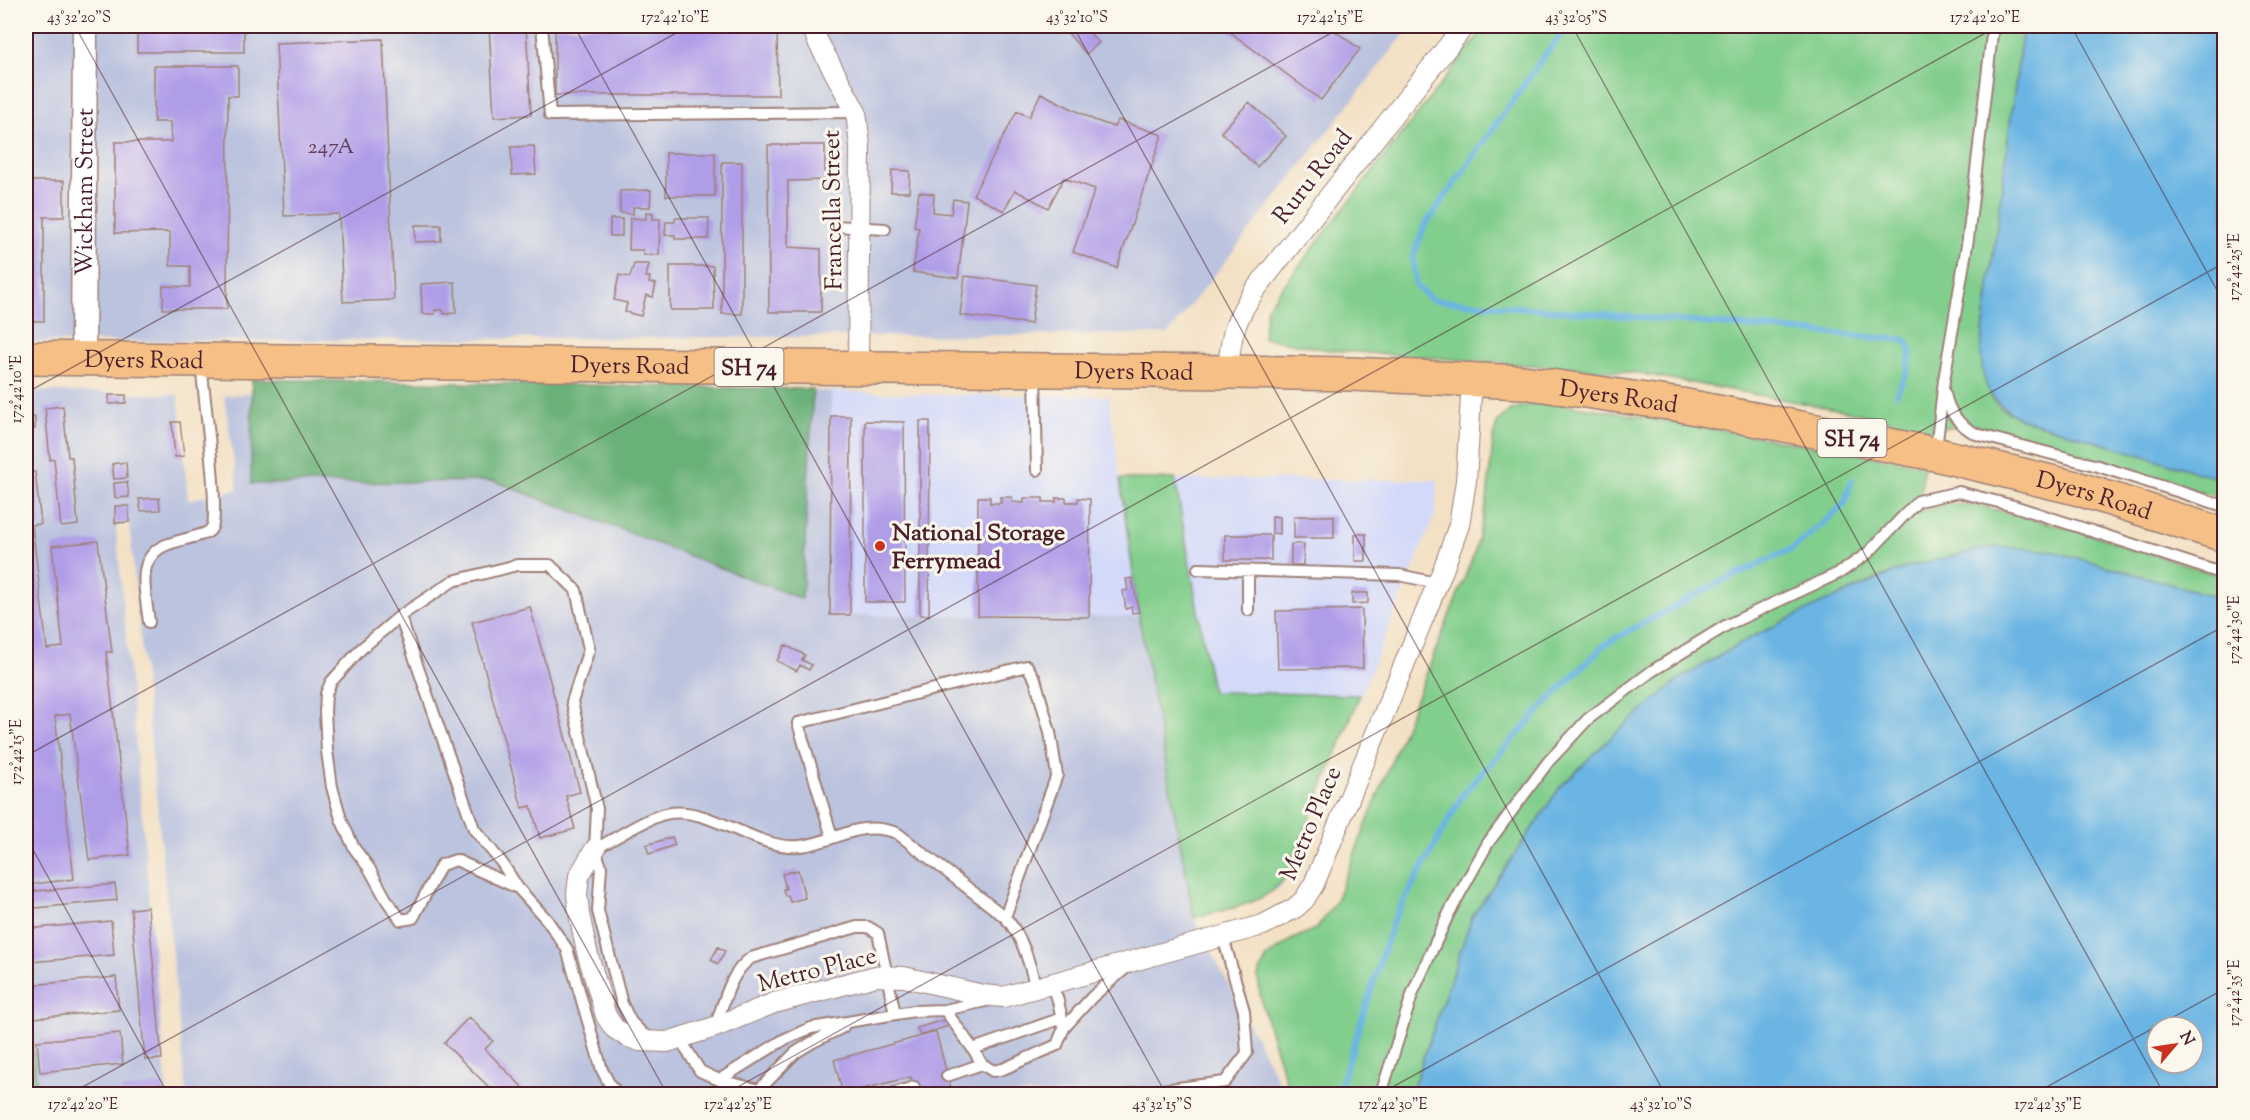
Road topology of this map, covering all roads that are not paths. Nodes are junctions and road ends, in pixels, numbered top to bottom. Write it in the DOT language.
graph roads {
  1 [pos="85,26"];
  2 [pos="542,26"];
  3 [pos="813,26"];
  4 [pos="1464,26"];
  5 [pos="1993,26"];
  6 [pos="856,112"];
  7 [pos="835,226"];
  8 [pos="859,228"];
  9 [pos="885,228"];
  10 [pos="26,358"];
  11 [pos="82,358"];
  12 [pos="201,359"];
  13 [pos="858,369"];
  14 [pos="1035,371"];
  15 [pos="1228,372"];
  16 [pos="1472,379"];
  17 [pos="1944,380"];
  18 [pos="1935,454"];
  19 [pos="1037,470"];
  20 [pos="2224,506"];
  21 [pos="2224,535"];
  22 [pos="1198,569"];
  23 [pos="1248,571"];
  24 [pos="2224,574"];
  25 [pos="1437,583"];
  26 [pos="1248,610"];
  27 [pos="400,616"];
  28 [pos="149,622"];
  29 [pos="832,837"];
  30 [pos="595,849"];
  31 [pos="518,888"];
  32 [pos="1005,917"];
  33 [pos="1223,937"];
  34 [pos="1134,961"];
  35 [pos="888,975"];
  36 [pos="1042,986"];
  37 [pos="1003,997"];
  38 [pos="945,1010"];
  39 [pos="895,1014"];
  40 [pos="851,1023"];
  41 [pos="1063,1023"];
  42 [pos="715,1027"];
  43 [pos="673,1040"];
  44 [pos="974,1049"];
  45 [pos="982,1065"];
  46 [pos="947,1076"];
  47 [pos="719,1080"];
  48 [pos="739,1085"];
  49 [pos="914,1087"];
  50 [pos="759,1090"];
  51 [pos="1182,1091"];
  52 [pos="618,1095"];
  53 [pos="709,1095"];
  54 [pos="775,1095"];
  55 [pos="891,1095"];
  56 [pos="1131,1095"];
  57 [pos="1381,1095"];
  1 -- 11 [label="street, Wickham Street"];
  2 -- 6 [label="lane"];
  3 -- 6 [label="street, Francella Street"];
  4 -- 15 [label="street, Ruru Road"];
  5 -- 17 [label="lane"];
  6 -- 8 [label="street, Francella Street"];
  7 -- 8 [label="lane"];
  8 -- 9 [label="lane"];
  8 -- 13 [label="street, Francella Street"];
  10 -- 11 [label="highway, Dyers Road / SH 74"];
  11 -- 12 [label="highway, Dyers Road / SH 74"];
  12 -- 13 [label="highway, Dyers Road / SH 74"];
  12 -- 28 [label="lane"];
  13 -- 14 [label="highway, Dyers Road / SH 74"];
  14 -- 15 [label="highway, Dyers Road / SH 74"];
  14 -- 19 [label="lane"];
  15 -- 16 [label="highway, Dyers Road / SH 74"];
  16 -- 18 [label="highway, Dyers Road / SH 74"];
  16 -- 25 [label="street, Metro Place"];
  17 -- 18 [label="lane"];
  17 -- 20 [label="lane"];
  18 -- 21 [label="highway, Dyers Road / SH 74"];
  22 -- 23 [label="lane"];
  23 -- 25 [label="lane"];
  23 -- 26 [label="lane"];
  24 -- 57 [label="lane"];
  25 -- 33 [label="street, Metro Place"];
  27 -- 30 [label="lane, Metro Place"];
  27 -- 31 [label="lane"];
  27 -- 31 [label="lane, Metro Place"];
  29 -- 30 [label="lane"];
  29 -- 32 [label="lane"];
  29 -- 32 [label="lane"];
  30 -- 43 [label="street, Metro Place"];
  31 -- 52 [label="lane"];
  32 -- 36 [label="lane"];
  33 -- 34 [label="street, Metro Place"];
  33 -- 51 [label="lane"];
  34 -- 36 [label="street, Metro Place"];
  34 -- 41 [label="lane"];
  35 -- 37 [label="street, Metro Place"];
  35 -- 39 [label="lane"];
  35 -- 42 [label="street, Metro Place"];
  35 -- 42 [label="lane"];
  36 -- 37 [label="street, Metro Place"];
  36 -- 41 [label="lane"];
  37 -- 38 [label="lane"];
  38 -- 39 [label="lane"];
  38 -- 44 [label="lane"];
  39 -- 40 [label="lane"];
  40 -- 47 [label="lane"];
  40 -- 50 [label="lane"];
  41 -- 44 [label="lane"];
  41 -- 45 [label="lane"];
  42 -- 43 [label="street, Metro Place"];
  43 -- 47 [label="lane"];
  44 -- 45 [label="lane"];
  45 -- 46 [label="lane"];
  47 -- 48 [label="lane"];
  48 -- 50 [label="lane"];
  48 -- 53 [label="lane"];
  49 -- 55 [label="lane"];
  50 -- 54 [label="lane"];
  51 -- 56 [label="lane"];
}
